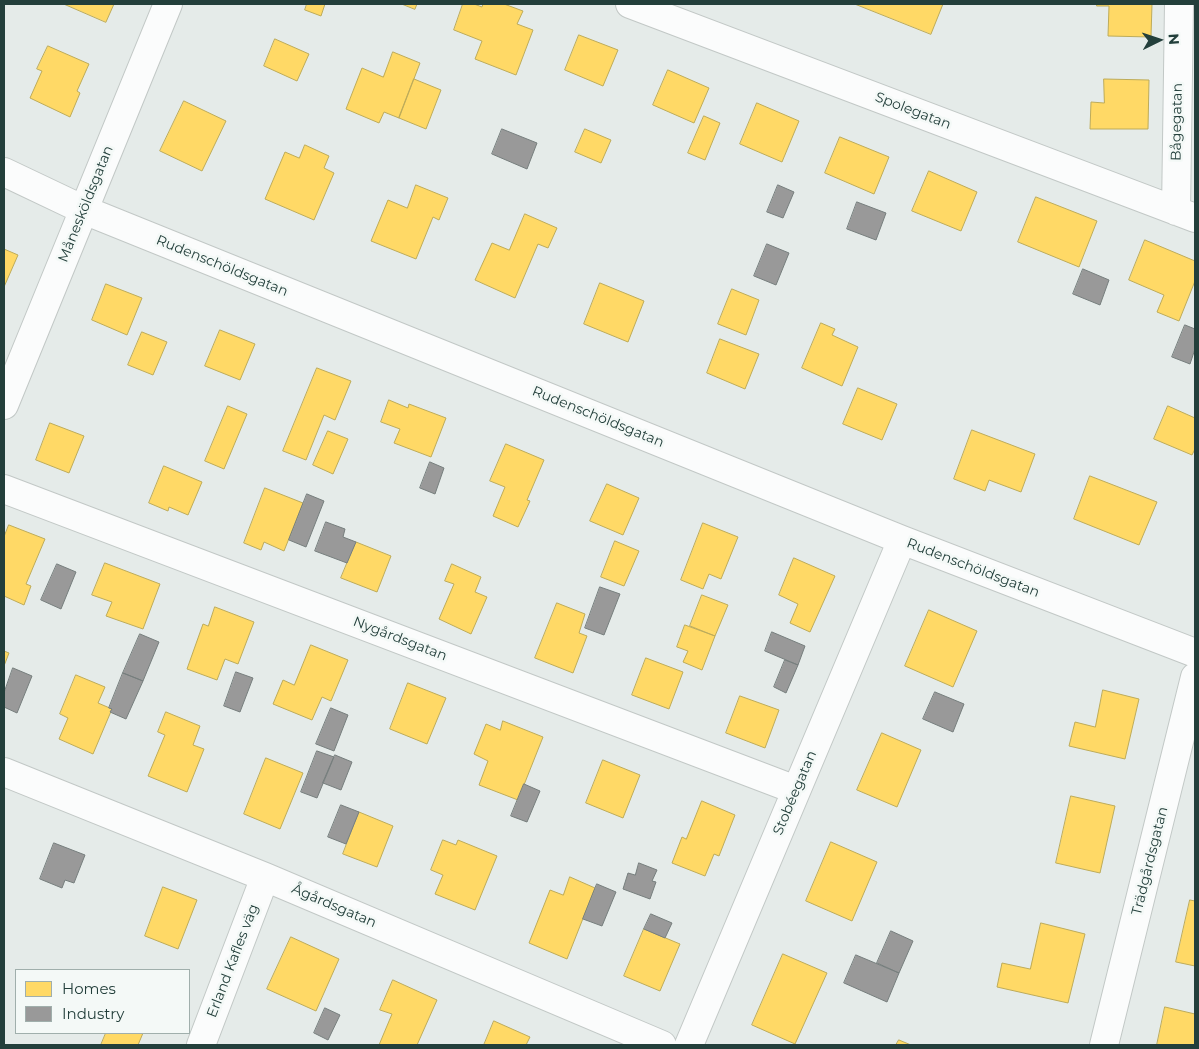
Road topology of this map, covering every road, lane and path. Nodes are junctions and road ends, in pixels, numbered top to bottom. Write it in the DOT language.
graph roads {
  1 [pos="168,4"];
  2 [pos="630,4"];
  3 [pos="1179,4"];
  4 [pos="4,172"];
  5 [pos="84,210"];
  6 [pos="1186,214"];
  7 [pos="4,404"];
  8 [pos="4,489"];
  9 [pos="902,540"];
  10 [pos="1195,653"];
  11 [pos="1195,677"];
  12 [pos="4,772"];
  13 [pos="796,790"];
  14 [pos="265,877"];
  15 [pos="201,1045"];
  16 [pos="662,1045"];
  17 [pos="689,1045"];
  18 [pos="1104,1045"];
  1 -- 5 [label="street, Månesköldsgatan"];
  2 -- 6 [label="street, Spolegatan"];
  3 -- 6 [label="street, Bågegatan"];
  4 -- 5 [label="street, Rudenschöldsgatan"];
  5 -- 7 [label="street, Månesköldsgatan"];
  5 -- 9 [label="street, Rudenschöldsgatan"];
  8 -- 13 [label="street, Nygårdsgatan"];
  9 -- 10 [label="street, Rudenschöldsgatan"];
  9 -- 13 [label="street, Stobéegatan"];
  11 -- 18 [label="street, Trädgårdsgatan"];
  12 -- 14 [label="street, Ågårdsgatan"];
  13 -- 17 [label="street, Stobéegatan"];
  14 -- 15 [label="street, Erland Kafles väg"];
  14 -- 16 [label="street, Ågårdsgatan"];
}
